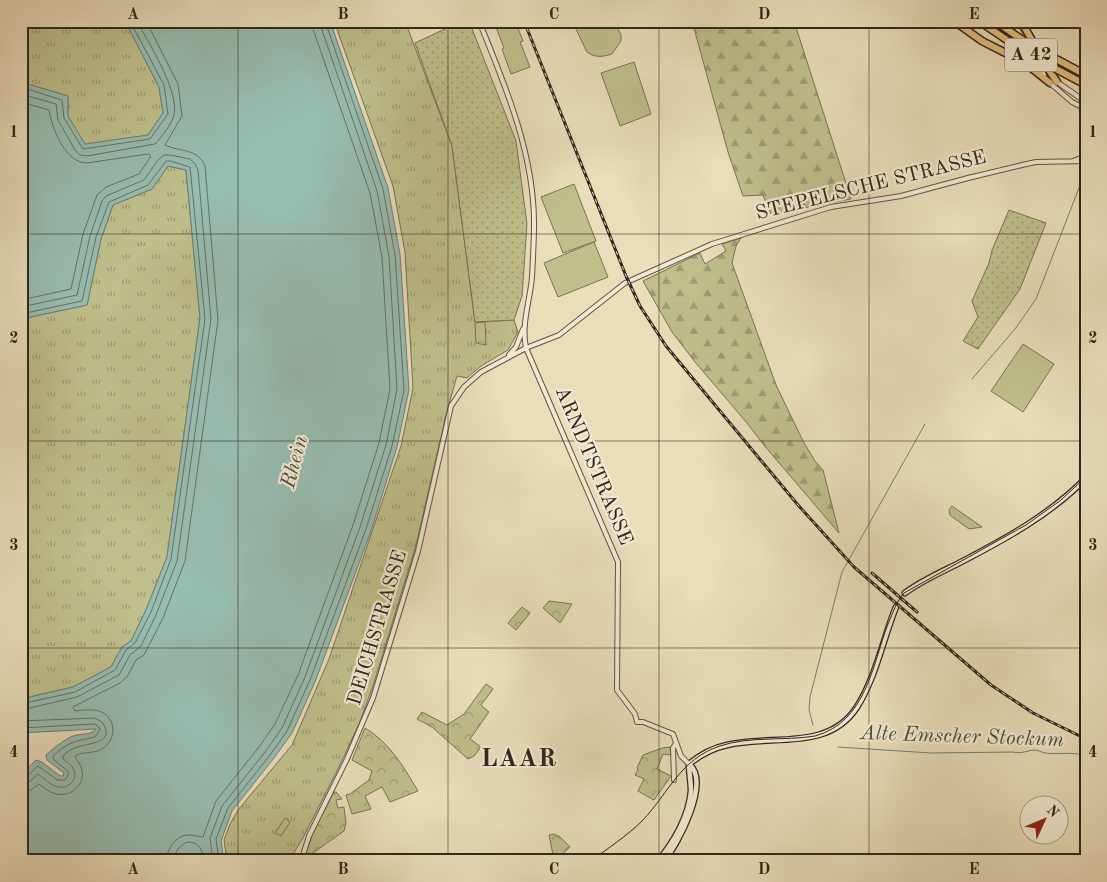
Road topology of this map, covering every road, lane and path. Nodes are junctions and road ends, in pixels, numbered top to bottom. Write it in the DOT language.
graph roads {
  1 [pos="479,21"];
  2 [pos="954,21"];
  3 [pos="979,21"];
  4 [pos="994,21"];
  5 [pos="1004,21"];
  6 [pos="1010,21"];
  7 [pos="1021,21"];
  8 [pos="1086,75"];
  9 [pos="1050,82"];
  10 [pos="1057,82"];
  11 [pos="1086,85"];
  12 [pos="1076,96"];
  13 [pos="1072,102"];
  14 [pos="1086,102"];
  15 [pos="1086,109"];
  16 [pos="1086,156"];
  17 [pos="1086,161"];
  18 [pos="1068,162"];
  19 [pos="524,326"];
  20 [pos="526,348"];
  21 [pos="507,358"];
  22 [pos="458,396"];
  23 [pos="1086,478"];
  24 [pos="906,593"];
  25 [pos="896,607"];
  26 [pos="676,743"];
  27 [pos="690,764"];
  28 [pos="674,780"];
  29 [pos="301,861"];
  30 [pos="658,861"];
  31 [pos="664,861"];
  1 -- 19 [label="street"];
  2 -- 9 [label="highway"];
  3 -- 11 [label="highway, A 42, bridge"];
  4 -- 8 [label="highway, A 42, bridge"];
  5 -- 9 [label="street"];
  6 -- 10 [label="street"];
  7 -- 10 [label="highway"];
  9 -- 13 [label="street"];
  10 -- 12 [label="street"];
  12 -- 13 [label="street"];
  12 -- 14 [label="street"];
  13 -- 15 [label="street"];
  16 -- 18 [label="street, STEPELSCHE STRASSE"];
  17 -- 18 [label="street, STEPELSCHE STRASSE"];
  18 -- 20 [label="street, STEPELSCHE STRASSE"];
  19 -- 20 [label="street, ARNDTSTRASSE"];
  19 -- 21 [label="street"];
  20 -- 21 [label="street, STEPELSCHE STRASSE"];
  20 -- 26 [label="street, ARNDTSTRASSE"];
  21 -- 22 [label="street, STEPELSCHE STRASSE"];
  22 -- 29 [label="street, DEICHSTRASSE"];
  23 -- 24 [label="main road"];
  25 -- 27 [label="main road"];
  26 -- 27 [label="street"];
  26 -- 28 [label="street"];
  27 -- 30 [label="main road"];
  27 -- 31 [label="main road"];
}
